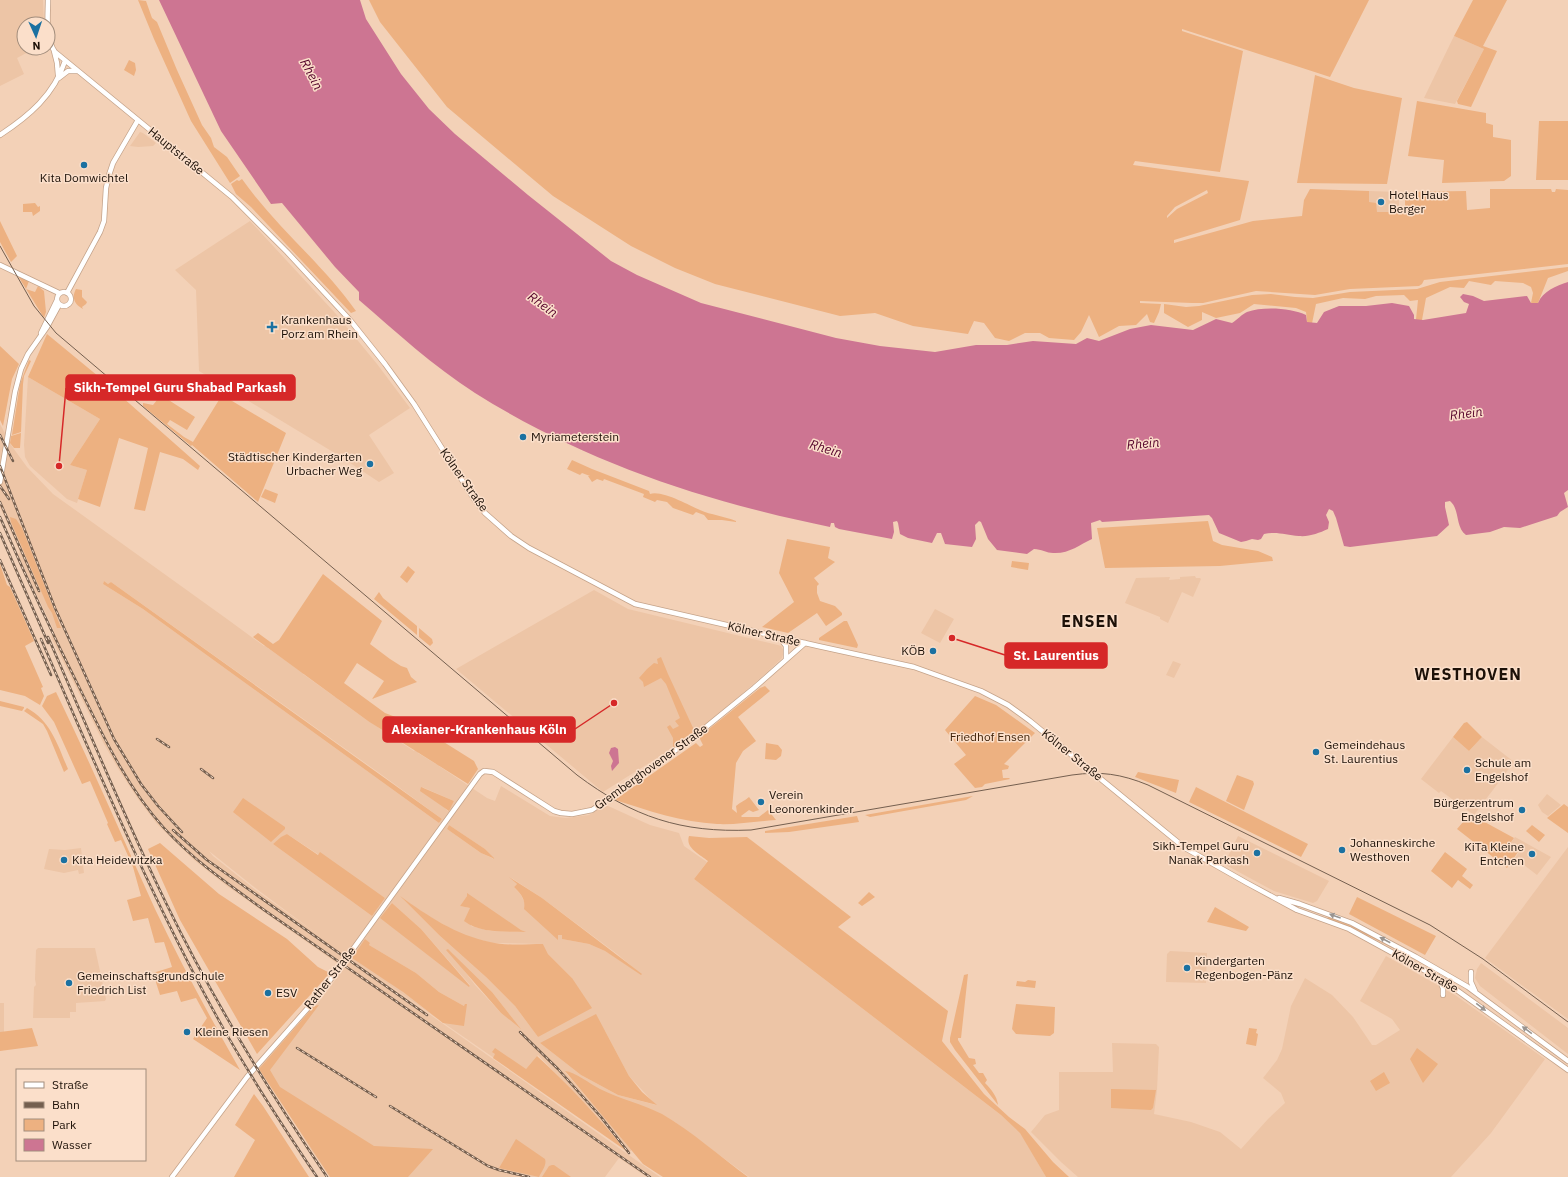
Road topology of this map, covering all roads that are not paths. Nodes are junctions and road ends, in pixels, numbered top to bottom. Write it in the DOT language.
graph roads {
  1 [pos="48,0"];
  2 [pos="48,16"];
  3 [pos="56,52"];
  4 [pos="55,56"];
  5 [pos="64,61"];
  6 [pos="77,71"];
  7 [pos="58,79"];
  8 [pos="138,120"];
  9 [pos="0,136"];
  10 [pos="0,265"];
  11 [pos="59,293"];
  12 [pos="67,293"];
  13 [pos="327,295"];
  14 [pos="58,302"];
  15 [pos="0,482"];
  16 [pos="780,638"];
  17 [pos="805,644"];
  18 [pos="786,659"];
  19 [pos="480,774"];
  20 [pos="1270,895"];
  21 [pos="1471,972"];
  22 [pos="1438,977"];
  23 [pos="1476,992"];
  24 [pos="1443,995"];
  25 [pos="1544,1043"];
  26 [pos="1540,1049"];
  27 [pos="1568,1061"];
  28 [pos="1568,1070"];
  29 [pos="172,1177"];
  1 -- 2 [label="main road"];
  3 -- 5 [label="main road, Hauptstraße"];
  4 -- 7 [label="main road"];
  5 -- 6 [label="main road, Hauptstraße"];
  5 -- 7 [label="main road"];
  6 -- 7 [label="main road"];
  6 -- 8 [label="main road, Hauptstraße"];
  7 -- 9 [label="main road"];
  8 -- 12 [label="main road"];
  8 -- 13 [label="main road, Hauptstraße"];
  10 -- 11 [label="main road"];
  11 -- 12 [label="main road"];
  11 -- 14 [label="main road"];
  12 -- 14 [label="main road"];
  13 -- 16 [label="main road, Kölner Straße"];
  14 -- 15 [label="main road"];
  16 -- 17 [label="main road, Kölner Straße"];
  16 -- 18 [label="main road"];
  17 -- 18 [label="main road, Gremberghovener Straße"];
  17 -- 20 [label="main road, Kölner Straße"];
  18 -- 19 [label="main road, Gremberghovener Straße"];
  19 -- 29 [label="main road, Rather Straße"];
  20 -- 22 [label="main road, Kölner Straße"];
  23 -- 20 [label="main road, Kölner Straße, one-way"];
  21 -- 23 [label="main road"];
  22 -- 24 [label="main road"];
  22 -- 26 [label="main road, Kölner Straße, one-way"];
  25 -- 23 [label="main road, Kölner Straße, one-way"];
  25 -- 26 [label="main road"];
  25 -- 27 [label="main road, Kölner Straße"];
  26 -- 28 [label="main road, Kölner Straße"];
}
